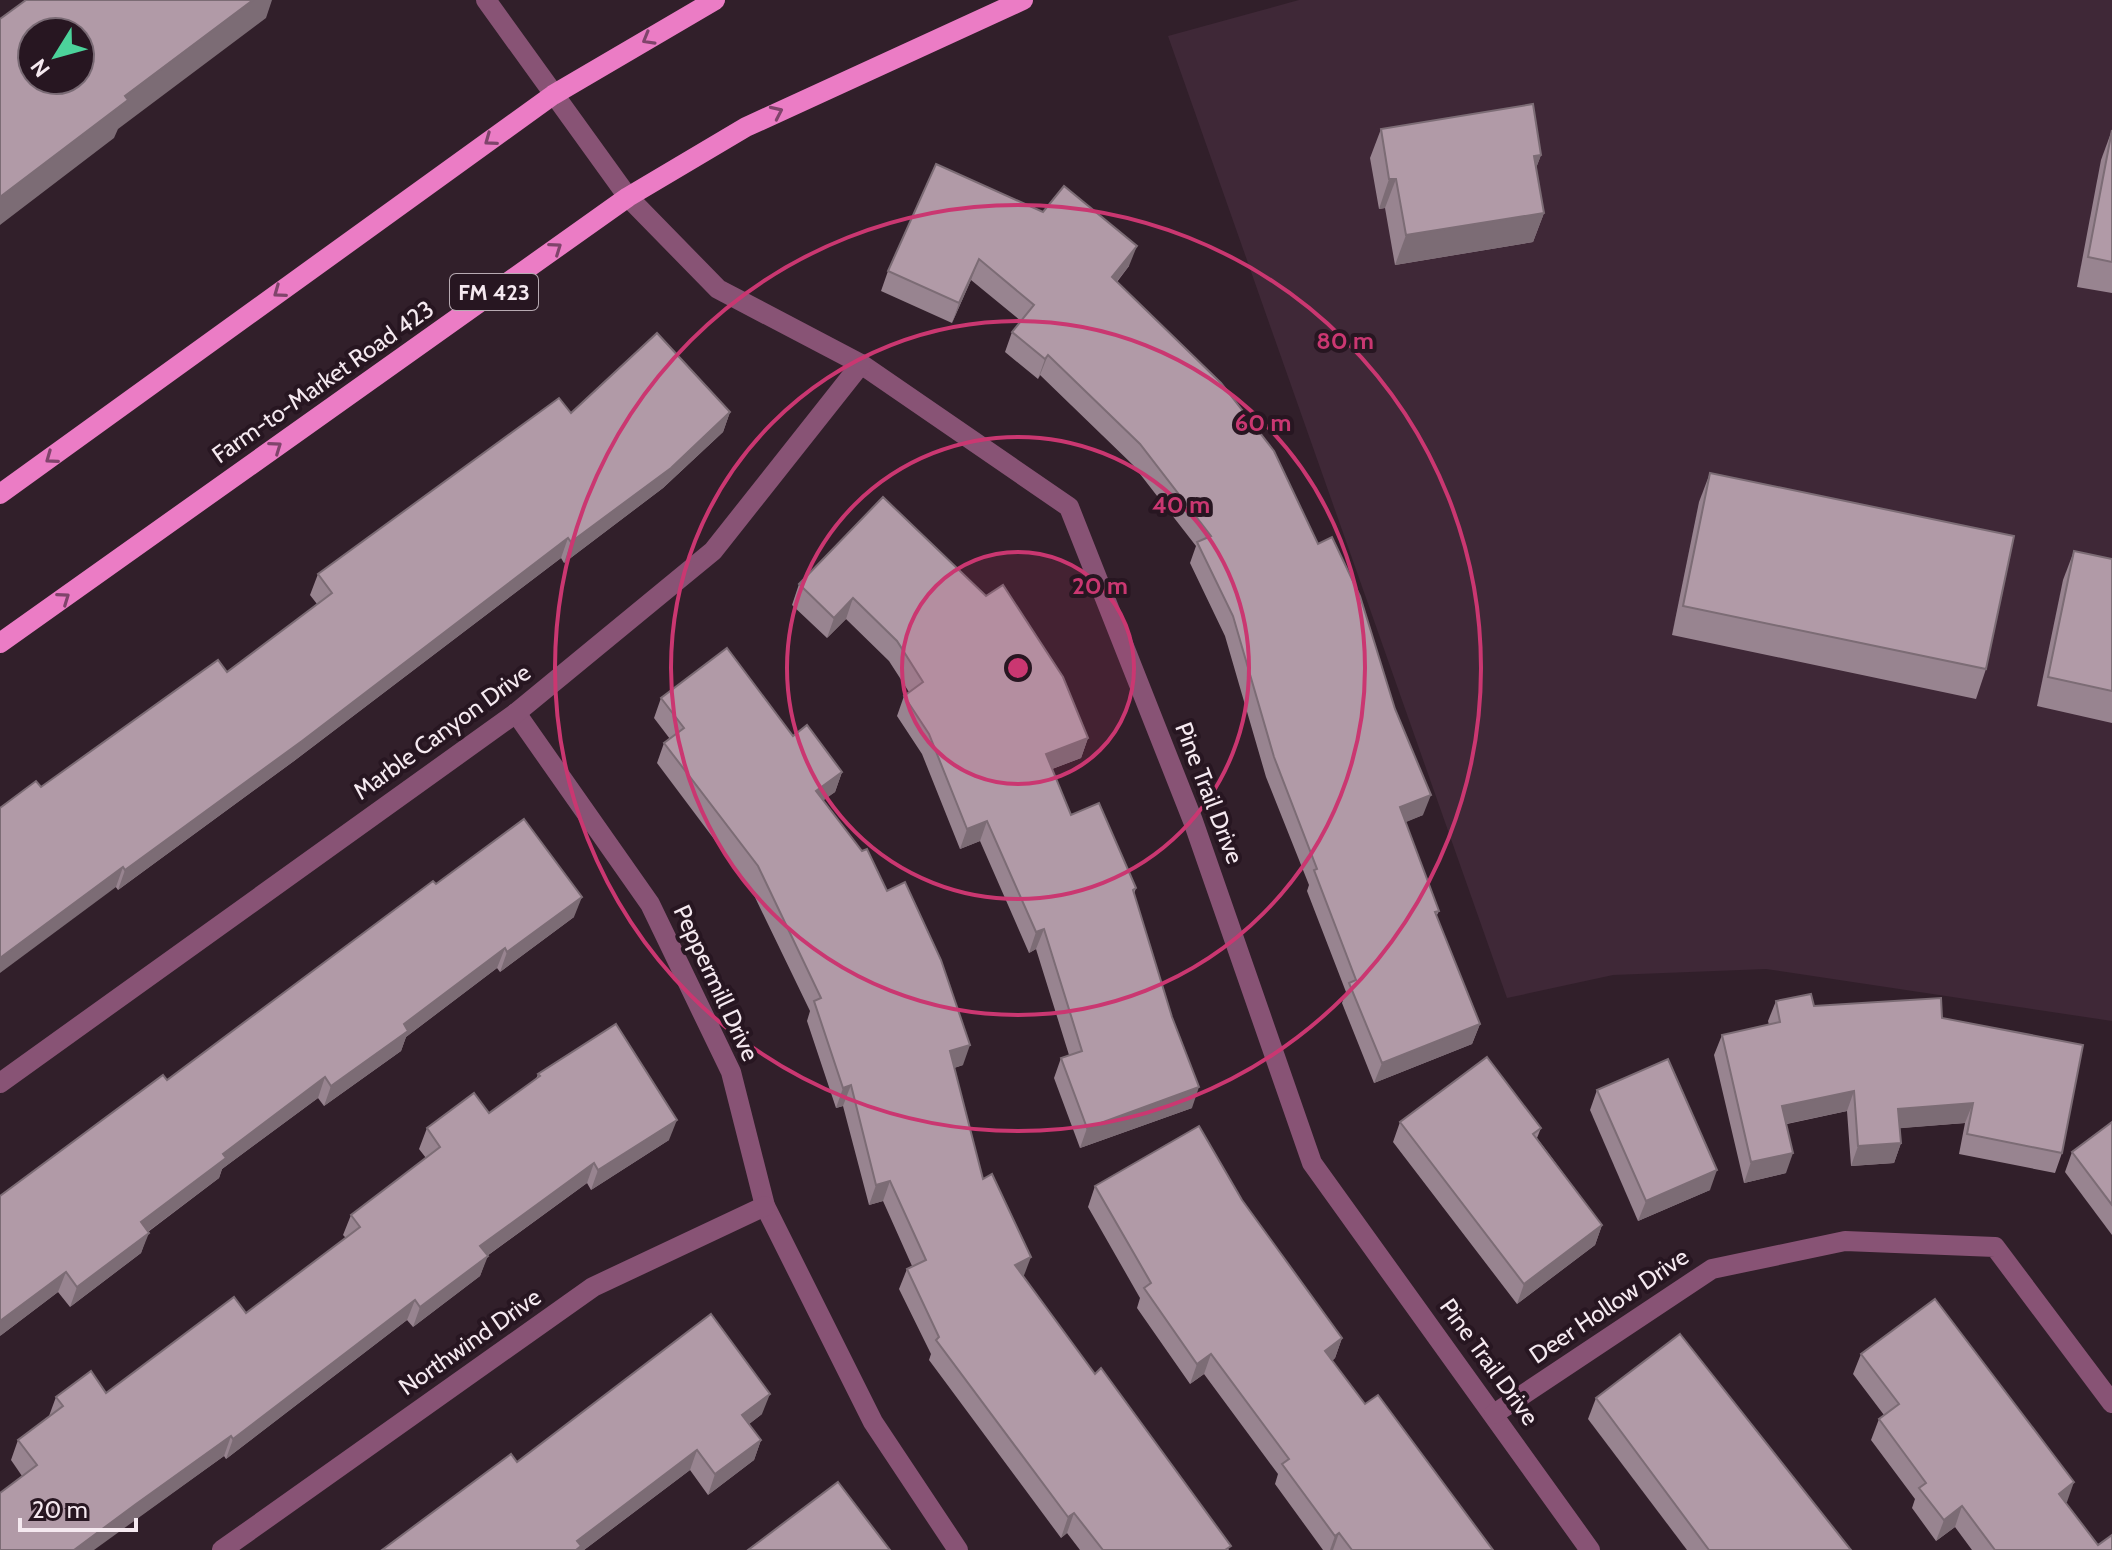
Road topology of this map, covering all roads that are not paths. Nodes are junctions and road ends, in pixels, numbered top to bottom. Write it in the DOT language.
graph roads {
  1 [pos="486,0"];
  2 [pos="715,0"];
  3 [pos="1023,0"];
  4 [pos="553,95"];
  5 [pos="628,197"];
  6 [pos="861,364"];
  7 [pos="0,494"];
  8 [pos="0,643"];
  9 [pos="516,713"];
  10 [pos="0,1083"];
  11 [pos="765,1206"];
  12 [pos="2112,1403"];
  13 [pos="1494,1414"];
  14 [pos="222,1550"];
  15 [pos="958,1550"];
  16 [pos="1590,1550"];
  1 -- 4 [label="street, Pine Trail Drive"];
  2 -- 4 [label="main road, one-way"];
  5 -- 3 [label="main road, Farm-to-Market Road 423 / FM 423, one-way"];
  4 -- 5 [label="street, Pine Trail Drive"];
  4 -- 7 [label="main road, one-way"];
  5 -- 6 [label="street, Pine Trail Drive"];
  8 -- 5 [label="main road, Farm-to-Market Road 423 / FM 423, one-way"];
  6 -- 9 [label="street, Marble Canyon Drive"];
  6 -- 13 [label="street, Pine Trail Drive"];
  9 -- 10 [label="street, Marble Canyon Drive"];
  9 -- 11 [label="street, Peppermill Drive"];
  11 -- 14 [label="street, Northwind Drive"];
  11 -- 15 [label="street, Peppermill Drive"];
  12 -- 13 [label="street, Deer Hollow Drive"];
  13 -- 16 [label="street, Pine Trail Drive"];
}
